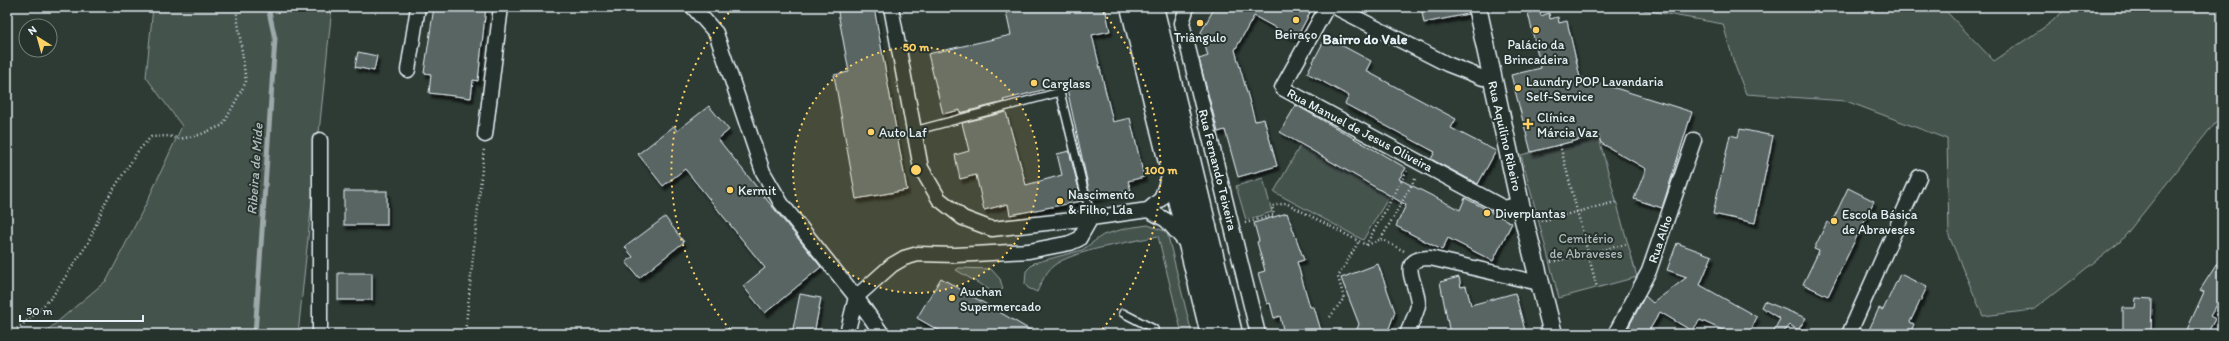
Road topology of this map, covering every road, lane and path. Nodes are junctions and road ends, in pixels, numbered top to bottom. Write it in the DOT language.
graph roads {
  1 [pos="236,7"];
  2 [pos="418,7"];
  3 [pos="501,7"];
  4 [pos="694,7"];
  5 [pos="891,7"];
  6 [pos="1132,7"];
  7 [pos="1152,7"];
  8 [pos="1187,7"];
  9 [pos="1327,7"];
  10 [pos="1335,7"];
  11 [pos="1477,7"];
  12 [pos="408,70"];
  13 [pos="1491,76"];
  14 [pos="914,131"];
  15 [pos="485,135"];
  16 [pos="320,140"];
  17 [pos="1694,140"];
  18 [pos="1560,145"];
  19 [pos="1419,162"];
  20 [pos="1171,169"];
  21 [pos="1919,177"];
  22 [pos="1616,202"];
  23 [pos="1520,204"];
  24 [pos="1148,210"];
  25 [pos="1577,212"];
  26 [pos="1091,218"];
  27 [pos="1538,222"];
  28 [pos="1231,226"];
  29 [pos="1381,239"];
  30 [pos="1359,241"];
  31 [pos="1627,244"];
  32 [pos="1366,245"];
  33 [pos="1191,248"];
  34 [pos="1588,253"];
  35 [pos="1419,258"];
  36 [pos="1549,262"];
  37 [pos="1540,283"];
  38 [pos="1597,288"];
  39 [pos="856,297"];
  40 [pos="1123,313"];
  41 [pos="1330,317"];
  42 [pos="1154,329"];
  43 [pos="1410,333"];
  44 [pos="11,334"];
  45 [pos="320,334"];
  46 [pos="465,334"];
  47 [pos="847,334"];
  48 [pos="882,334"];
  49 [pos="1212,334"];
  50 [pos="1231,334"];
  51 [pos="1258,334"];
  52 [pos="1553,334"];
  53 [pos="1615,334"];
  54 [pos="1849,334"];
  1 -- 44 [label="path"];
  2 -- 12 [label="street"];
  3 -- 15 [label="street"];
  4 -- 39 [label="street"];
  5 -- 14 [label="street"];
  6 -- 20 [label="main road"];
  7 -- 50 [label="main road"];
  8 -- 28 [label="street, Rua Fernando Teixeira"];
  9 -- 19 [label="street, Rua Manuel de Jesus Oliveira"];
  10 -- 13 [label="street"];
  11 -- 13 [label="street, Rua Aquilino Ribeiro"];
  13 -- 23 [label="street, Rua Aquilino Ribeiro"];
  14 -- 26 [label="street"];
  14 -- 26 [label="lane"];
  15 -- 46 [label="path"];
  16 -- 45 [label="street"];
  17 -- 53 [label="street, Rua Alho"];
  18 -- 25 [label="path"];
  19 -- 23 [label="street, Rua Manuel de Jesus Oliveira"];
  19 -- 29 [label="path"];
  19 -- 32 [label="path"];
  20 -- 24 [label="street"];
  20 -- 33 [label="main road"];
  21 -- 54 [label="street"];
  22 -- 25 [label="path"];
  23 -- 37 [label="street, Rua Aquilino Ribeiro"];
  24 -- 26 [label="street"];
  24 -- 33 [label="street"];
  25 -- 27 [label="path"];
  25 -- 34 [label="path"];
  26 -- 39 [label="street"];
  28 -- 30 [label="path"];
  28 -- 51 [label="street, Rua Fernando Teixeira"];
  29 -- 32 [label="path"];
  29 -- 35 [label="path"];
  30 -- 32 [label="path"];
  30 -- 41 [label="path"];
  31 -- 34 [label="path"];
  33 -- 49 [label="main road"];
  34 -- 36 [label="path"];
  34 -- 38 [label="path"];
  35 -- 37 [label="street"];
  35 -- 43 [label="street"];
  37 -- 52 [label="street, Rua Aquilino Ribeiro"];
  39 -- 47 [label="street"];
  39 -- 48 [label="street"];
  40 -- 42 [label="lane"];
}
